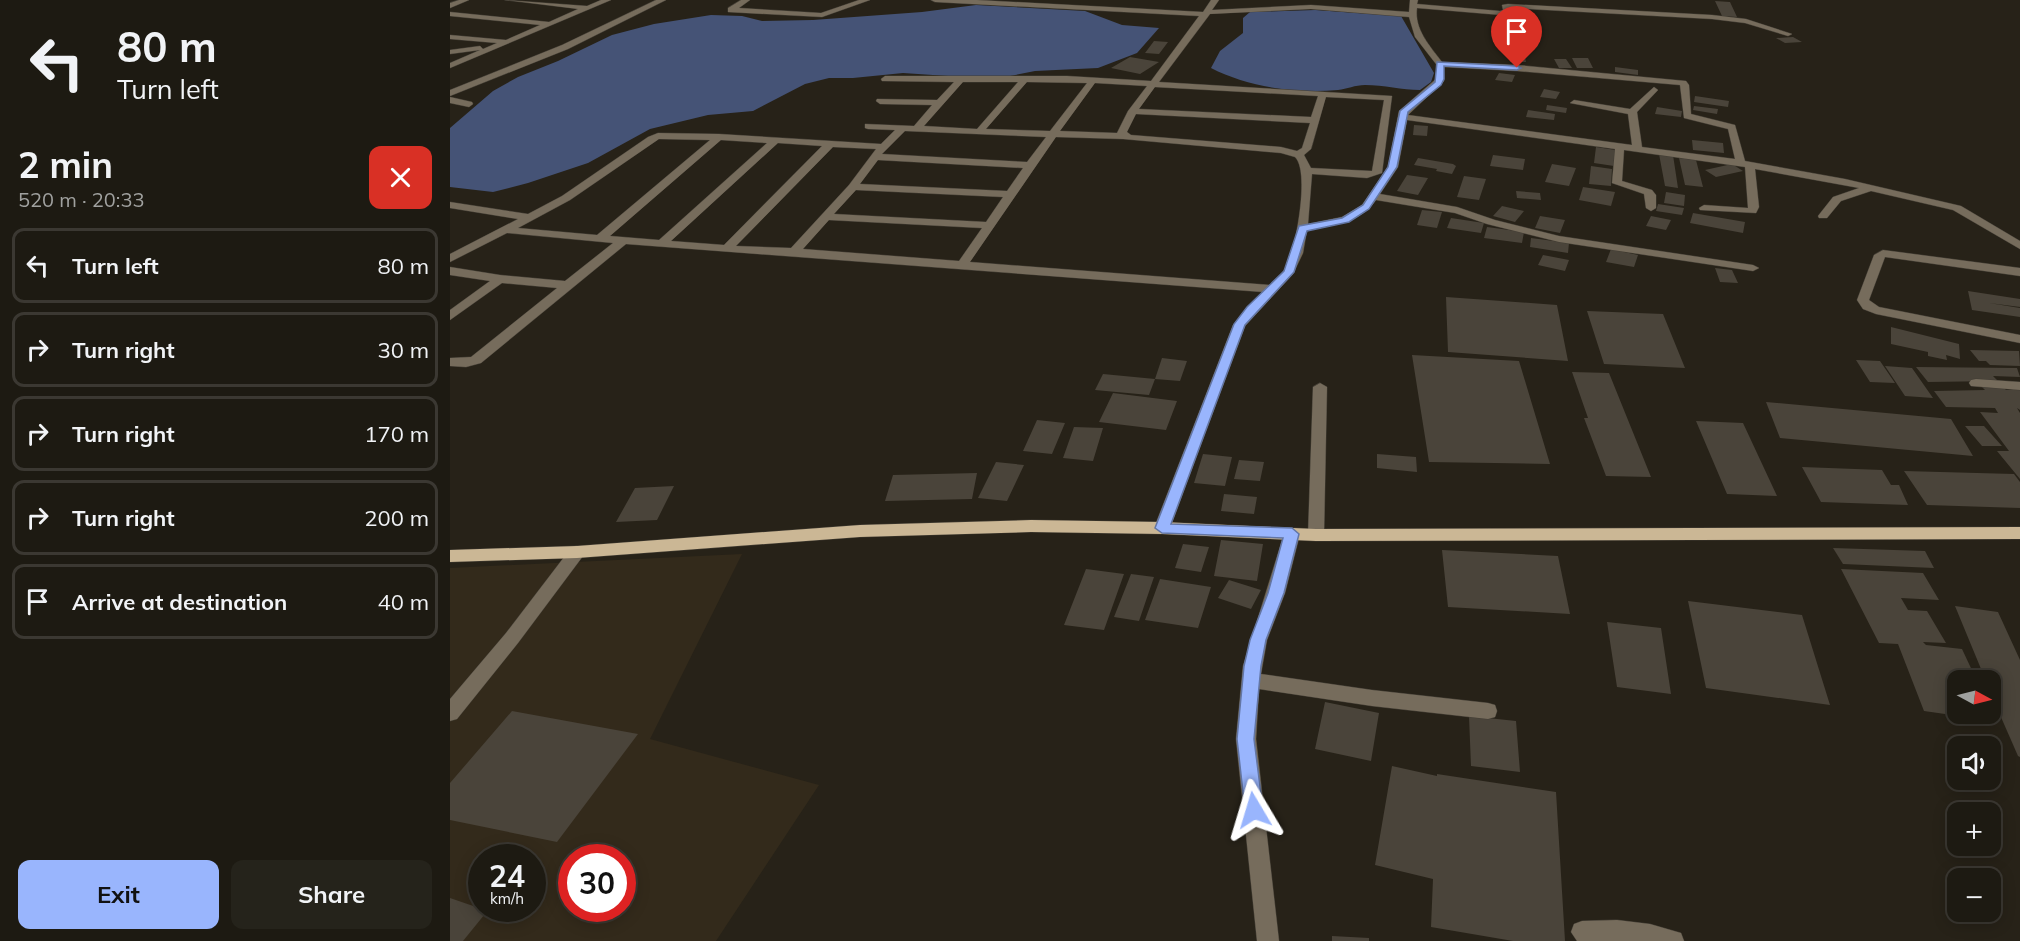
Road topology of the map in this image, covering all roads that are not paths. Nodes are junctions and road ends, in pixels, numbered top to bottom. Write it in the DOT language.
graph roads {
  1 [pos="465,0"];
  2 [pos="509,0"];
  3 [pos="607,0"];
  4 [pos="662,0"];
  5 [pos="746,0"];
  6 [pos="856,0"];
  7 [pos="866,0"];
  8 [pos="935,0"];
  9 [pos="1215,0"];
  10 [pos="1271,0"];
  11 [pos="1359,0"];
  12 [pos="961,1"];
  13 [pos="1012,2"];
  14 [pos="1313,3"];
  15 [pos="450,6"];
  16 [pos="1413,7"];
  17 [pos="589,8"];
  18 [pos="1267,8"];
  19 [pos="1354,10"];
  20 [pos="1207,13"];
  21 [pos="450,14"];
  22 [pos="552,24"];
  23 [pos="1788,34"];
  24 [pos="450,37"];
  25 [pos="509,43"];
  26 [pos="530,43"];
  27 [pos="542,44"];
  28 [pos="565,46"];
  29 [pos="450,52"];
  30 [pos="1440,64"];
  31 [pos="450,66"];
  32 [pos="1025,79"];
  33 [pos="885,80"];
  34 [pos="959,81"];
  35 [pos="1092,81"];
  36 [pos="1152,84"];
  37 [pos="1654,90"];
  38 [pos="450,93"];
  39 [pos="1323,94"];
  40 [pos="450,100"];
  41 [pos="880,101"];
  42 [pos="938,103"];
  43 [pos="1574,103"];
  44 [pos="469,104"];
  45 [pos="1133,111"];
  46 [pos="1632,112"];
  47 [pos="1403,117"];
  48 [pos="1314,120"];
  49 [pos="868,126"];
  50 [pos="903,128"];
  51 [pos="916,129"];
  52 [pos="980,132"];
  53 [pos="1052,134"];
  54 [pos="1124,136"];
  55 [pos="719,137"];
  56 [pos="775,141"];
  57 [pos="829,145"];
  58 [pos="883,147"];
  59 [pos="1620,147"];
  60 [pos="1638,150"];
  61 [pos="1298,154"];
  62 [pos="875,157"];
  63 [pos="1746,164"];
  64 [pos="1030,165"];
  65 [pos="1307,171"];
  66 [pos="853,187"];
  67 [pos="1870,188"];
  68 [pos="1010,194"];
  69 [pos="1373,195"];
  70 [pos="450,206"];
  71 [pos="1704,207"];
  72 [pos="1651,208"];
  73 [pos="1823,216"];
  74 [pos="528,217"];
  75 [pos="827,217"];
  76 [pos="990,225"];
  77 [pos="1302,228"];
  78 [pos="506,230"];
  79 [pos="600,238"];
  80 [pos="622,241"];
  81 [pos="662,243"];
  82 [pos="450,245"];
  83 [pos="2019,247"];
  84 [pos="468,248"];
  85 [pos="727,249"];
  86 [pos="794,252"];
  87 [pos="450,260"];
  88 [pos="962,266"];
  89 [pos="1753,268"];
  90 [pos="450,271"];
  91 [pos="2020,272"];
  92 [pos="500,279"];
  93 [pos="569,285"];
  94 [pos="1271,289"];
  95 [pos="450,316"];
  96 [pos="2020,339"];
  97 [pos="450,362"];
  98 [pos="1976,383"];
  99 [pos="2020,386"];
  100 [pos="1320,387"];
  101 [pos="1162,528"];
  102 [pos="2020,533"];
  103 [pos="1292,534"];
  104 [pos="1316,535"];
  105 [pos="577,552"];
  106 [pos="450,556"];
  107 [pos="1251,680"];
  108 [pos="1488,711"];
  109 [pos="450,713"];
  110 [pos="1582,932"];
  111 [pos="1268,941"];
  112 [pos="1673,941"];
  1 -- 15 [label="street"];
  2 -- 17 [label="street"];
  3 -- 17 [label="street"];
  4 -- 28 [label="street"];
  5 -- 7 [label="street"];
  6 -- 7 [label="street"];
  8 -- 12 [label="street"];
  9 -- 20 [label="street"];
  10 -- 18 [label="street"];
  11 -- 19 [label="street"];
  12 -- 13 [label="street"];
  13 -- 20 [label="street"];
  14 -- 18 [label="street"];
  14 -- 19 [label="street"];
  16 -- 19 [label="street"];
  16 -- 23 [label="street"];
  16 -- 30 [label="street"];
  17 -- 22 [label="street"];
  18 -- 20 [label="street"];
  20 -- 36 [label="street"];
  21 -- 22 [label="street"];
  22 -- 25 [label="street"];
  24 -- 25 [label="street"];
  25 -- 26 [label="street"];
  25 -- 29 [label="street"];
  25 -- 31 [label="street"];
  27 -- 28 [label="street"];
  28 -- 38 [label="street"];
  30 -- 47 [label="street"];
  30 -- 63 [label="street"];
  32 -- 34 [label="street"];
  32 -- 35 [label="street"];
  32 -- 52 [label="street"];
  33 -- 34 [label="street"];
  34 -- 42 [label="street"];
  35 -- 36 [label="street"];
  35 -- 53 [label="street"];
  36 -- 39 [label="street"];
  36 -- 45 [label="street"];
  37 -- 46 [label="street"];
  39 -- 48 [label="street"];
  39 -- 65 [label="street"];
  40 -- 44 [label="street"];
  41 -- 42 [label="street"];
  42 -- 51 [label="street"];
  43 -- 46 [label="street"];
  45 -- 48 [label="street"];
  45 -- 54 [label="street"];
  46 -- 60 [label="street"];
  47 -- 59 [label="street"];
  47 -- 69 [label="street"];
  48 -- 61 [label="street"];
  49 -- 50 [label="street"];
  50 -- 51 [label="street"];
  50 -- 58 [label="street"];
  51 -- 52 [label="street"];
  52 -- 53 [label="street"];
  53 -- 54 [label="street"];
  53 -- 64 [label="street"];
  54 -- 61 [label="street"];
  55 -- 56 [label="street"];
  55 -- 74 [label="street"];
  55 -- 79 [label="street"];
  56 -- 57 [label="street"];
  56 -- 81 [label="street"];
  57 -- 58 [label="street"];
  57 -- 85 [label="street"];
  58 -- 62 [label="street"];
  59 -- 60 [label="street"];
  59 -- 72 [label="street"];
  60 -- 63 [label="street"];
  61 -- 65 [label="street"];
  62 -- 64 [label="street"];
  62 -- 66 [label="street"];
  63 -- 67 [label="street"];
  63 -- 71 [label="street"];
  64 -- 68 [label="street"];
  65 -- 77 [label="street"];
  66 -- 68 [label="street"];
  66 -- 75 [label="street"];
  67 -- 73 [label="street"];
  67 -- 83 [label="street"];
  68 -- 76 [label="street"];
  69 -- 77 [label="street"];
  69 -- 89 [label="street"];
  70 -- 74 [label="street"];
  74 -- 78 [label="street"];
  75 -- 76 [label="street"];
  75 -- 86 [label="street"];
  76 -- 88 [label="street"];
  77 -- 94 [label="street"];
  78 -- 79 [label="street"];
  78 -- 84 [label="street"];
  79 -- 80 [label="street"];
  80 -- 81 [label="street"];
  80 -- 93 [label="street"];
  81 -- 85 [label="street"];
  82 -- 84 [label="street"];
  84 -- 87 [label="street"];
  85 -- 86 [label="street"];
  86 -- 88 [label="street"];
  88 -- 94 [label="street"];
  90 -- 92 [label="street"];
  91 -- 96 [label="street"];
  92 -- 93 [label="street"];
  92 -- 95 [label="street"];
  93 -- 97 [label="street"];
  94 -- 101 [label="street"];
  98 -- 99 [label="street"];
  100 -- 104 [label="street"];
  101 -- 103 [label="main road"];
  101 -- 105 [label="main road"];
  102 -- 104 [label="main road"];
  103 -- 104 [label="main road"];
  103 -- 107 [label="street"];
  105 -- 106 [label="main road"];
  105 -- 109 [label="street"];
  107 -- 108 [label="street"];
  107 -- 111 [label="street"];
  110 -- 112 [label="street"];
}
